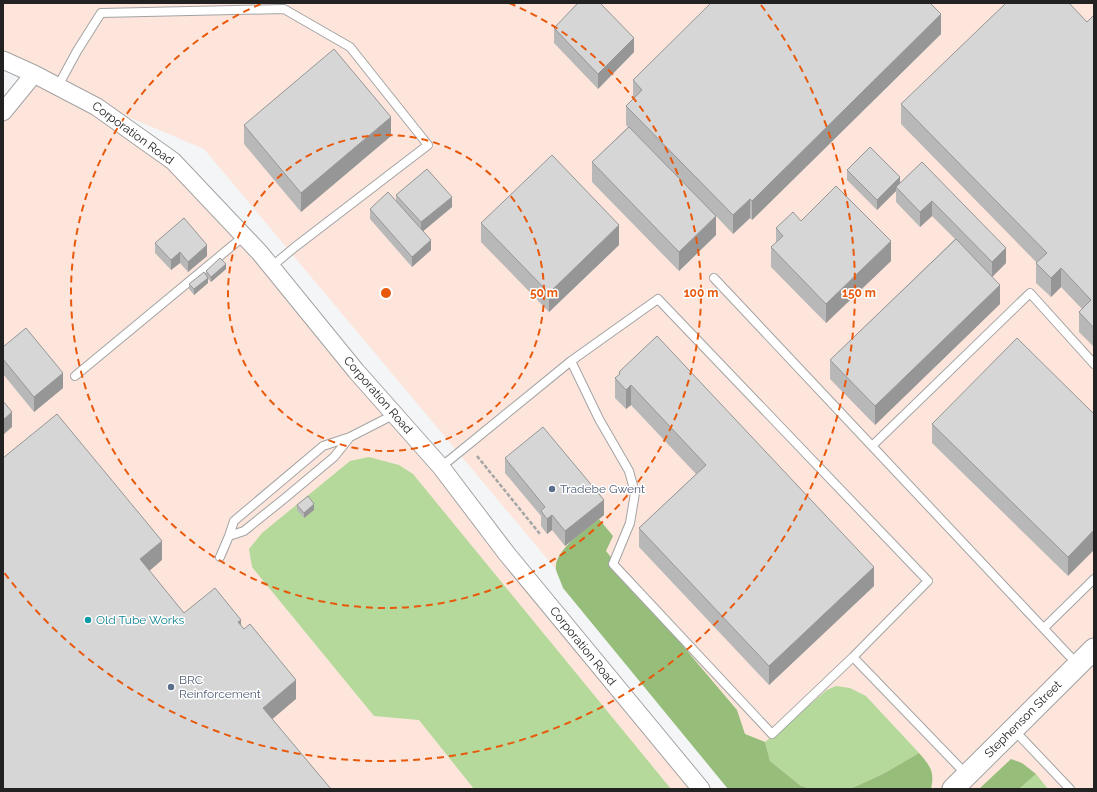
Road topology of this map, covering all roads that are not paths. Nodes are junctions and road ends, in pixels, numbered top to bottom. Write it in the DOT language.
graph roads {
  1 [pos="3,60"];
  2 [pos="34,74"];
  3 [pos="58,86"];
  4 [pos="3,112"];
  5 [pos="244,236"];
  6 [pos="271,267"];
  7 [pos="714,278"];
  8 [pos="571,361"];
  9 [pos="1094,364"];
  10 [pos="75,376"];
  11 [pos="395,414"];
  12 [pos="350,437"];
  13 [pos="872,446"];
  14 [pos="441,467"];
  15 [pos="229,536"];
  16 [pos="220,557"];
  17 [pos="1094,579"];
  18 [pos="1044,628"];
  19 [pos="1094,649"];
  20 [pos="853,657"];
  21 [pos="1078,665"];
  22 [pos="1013,729"];
  23 [pos="960,782"];
  24 [pos="701,789"];
  25 [pos="1070,789"];
  1 -- 2 [label="street, Corporation Road"];
  2 -- 3 [label="street, Corporation Road"];
  2 -- 4 [label="street"];
  3 -- 5 [label="street, Corporation Road"];
  3 -- 6 [label="lane"];
  5 -- 6 [label="street, Corporation Road"];
  5 -- 10 [label="lane"];
  6 -- 11 [label="street, Corporation Road"];
  7 -- 13 [label="lane"];
  8 -- 14 [label="lane"];
  8 -- 20 [label="lane"];
  8 -- 20 [label="lane"];
  9 -- 13 [label="lane"];
  11 -- 12 [label="lane"];
  11 -- 14 [label="street, Corporation Road"];
  12 -- 15 [label="lane"];
  12 -- 15 [label="lane"];
  13 -- 18 [label="lane"];
  14 -- 24 [label="street, Corporation Road"];
  15 -- 16 [label="lane"];
  17 -- 18 [label="lane"];
  18 -- 21 [label="lane"];
  19 -- 21 [label="street, Stephenson Street"];
  20 -- 23 [label="lane"];
  21 -- 22 [label="street, Stephenson Street"];
  22 -- 23 [label="street, Stephenson Street"];
  22 -- 25 [label="lane"];
}
